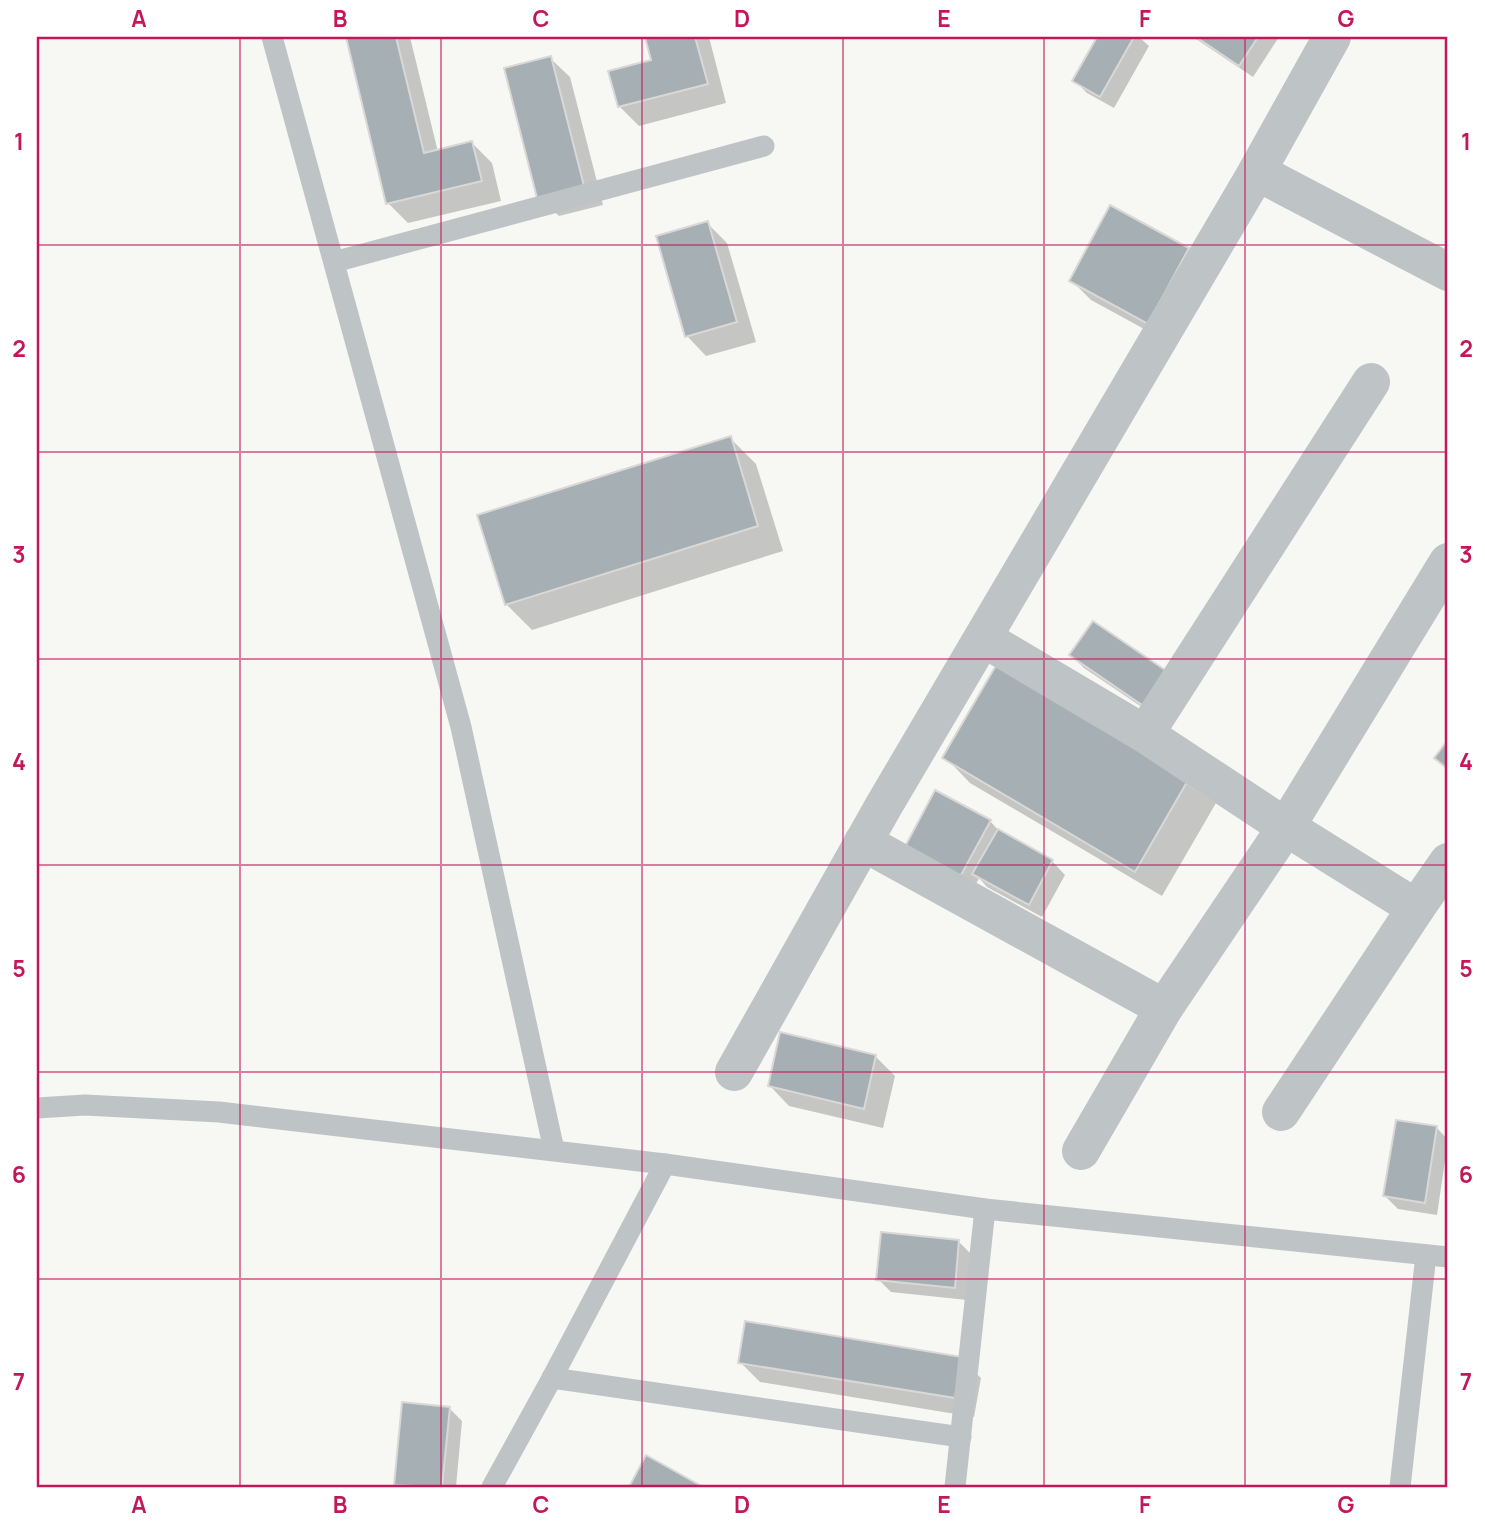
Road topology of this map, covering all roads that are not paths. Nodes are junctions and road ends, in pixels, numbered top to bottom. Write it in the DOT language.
graph roads {
  1 [pos="272,37"];
  2 [pos="1332,37"];
  3 [pos="764,146"];
  4 [pos="1257,172"];
  5 [pos="334,262"];
  6 [pos="1448,272"];
  7 [pos="1371,382"];
  8 [pos="1448,562"];
  9 [pos="983,638"];
  10 [pos="1144,734"];
  11 [pos="1286,827"];
  12 [pos="863,842"];
  13 [pos="1448,862"];
  14 [pos="1416,908"];
  15 [pos="1164,1008"];
  16 [pos="734,1072"];
  17 [pos="37,1108"];
  18 [pos="1281,1112"];
  19 [pos="554,1150"];
  20 [pos="1081,1151"];
  21 [pos="665,1164"];
  22 [pos="985,1209"];
  23 [pos="1426,1255"];
  24 [pos="1448,1257"];
  25 [pos="552,1378"];
  26 [pos="961,1437"];
  27 [pos="492,1487"];
  28 [pos="955,1487"];
  29 [pos="1400,1487"];
  1 -- 5 [label="lane"];
  2 -- 4 [label="street"];
  3 -- 5 [label="lane"];
  4 -- 6 [label="street"];
  4 -- 9 [label="street"];
  5 -- 19 [label="lane"];
  7 -- 10 [label="street"];
  8 -- 11 [label="street"];
  9 -- 10 [label="street"];
  9 -- 12 [label="street"];
  10 -- 11 [label="street"];
  11 -- 14 [label="street"];
  11 -- 15 [label="street"];
  12 -- 15 [label="street"];
  12 -- 16 [label="street"];
  13 -- 14 [label="street"];
  14 -- 18 [label="street"];
  15 -- 20 [label="street"];
  17 -- 19 [label="lane"];
  19 -- 21 [label="lane"];
  21 -- 22 [label="lane"];
  21 -- 25 [label="lane"];
  22 -- 23 [label="lane"];
  22 -- 26 [label="lane"];
  23 -- 24 [label="lane"];
  23 -- 29 [label="lane"];
  25 -- 26 [label="lane"];
  25 -- 27 [label="lane"];
  26 -- 28 [label="lane"];
}
